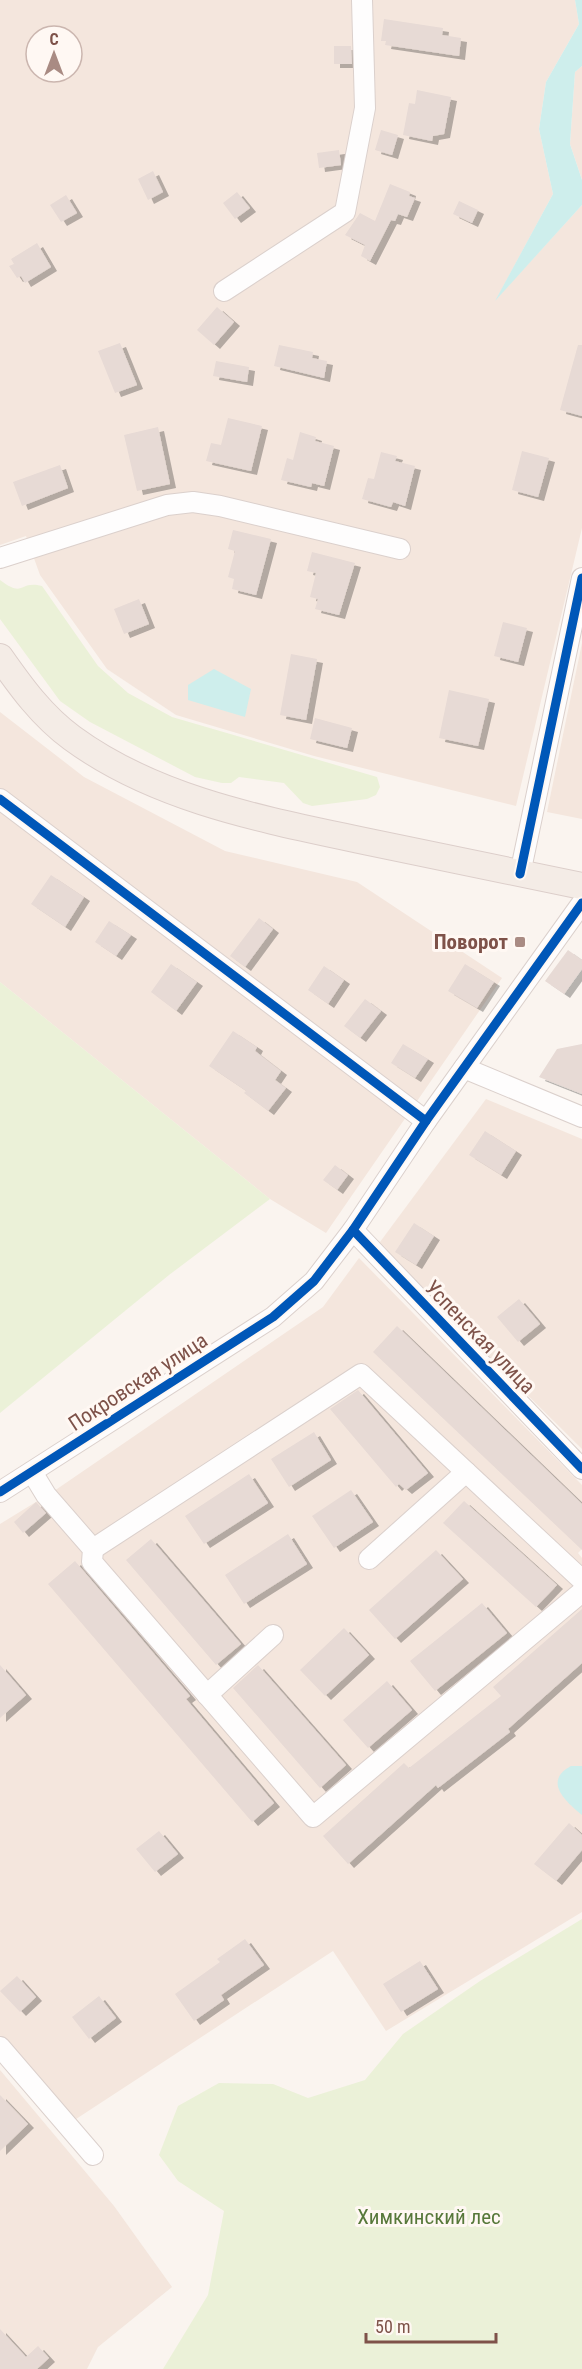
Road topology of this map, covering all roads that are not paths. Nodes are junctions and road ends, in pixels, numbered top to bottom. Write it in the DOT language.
graph roads {
  1 [pos="362,0"];
  2 [pos="225,291"];
  3 [pos="400,549"];
  4 [pos="0,558"];
  5 [pos="582,578"];
  6 [pos="0,657"];
  7 [pos="0,800"];
  8 [pos="519,873"];
  9 [pos="582,886"];
  10 [pos="582,903"];
  11 [pos="464,1068"];
  12 [pos="582,1117"];
  13 [pos="426,1121"];
  14 [pos="353,1230"];
  15 [pos="582,1469"];
  16 [pos="32,1472"];
  17 [pos="466,1472"];
  18 [pos="0,1492"];
  19 [pos="93,1549"];
  20 [pos="369,1559"];
  21 [pos="582,1580"];
  22 [pos="582,1592"];
  23 [pos="273,1635"];
  24 [pos="207,1695"];
  25 [pos="0,2047"];
  26 [pos="93,2155"];
  1 -- 2 [label="street"];
  3 -- 4 [label="street"];
  5 -- 8 [label="street"];
  6 -- 8 [label="main road"];
  7 -- 13 [label="street"];
  8 -- 9 [label="main road"];
  10 -- 11 [label="street, Покровская улица"];
  11 -- 12 [label="street"];
  11 -- 13 [label="street, Покровская улица"];
  13 -- 14 [label="street, Покровская улица"];
  14 -- 15 [label="street, Успенская улица"];
  14 -- 16 [label="street, Покровская улица"];
  16 -- 18 [label="street, Покровская улица"];
  16 -- 19 [label="street"];
  17 -- 19 [label="street"];
  17 -- 20 [label="street"];
  17 -- 21 [label="street"];
  19 -- 24 [label="street"];
  22 -- 24 [label="street"];
  23 -- 24 [label="street"];
  25 -- 26 [label="street"];
}
